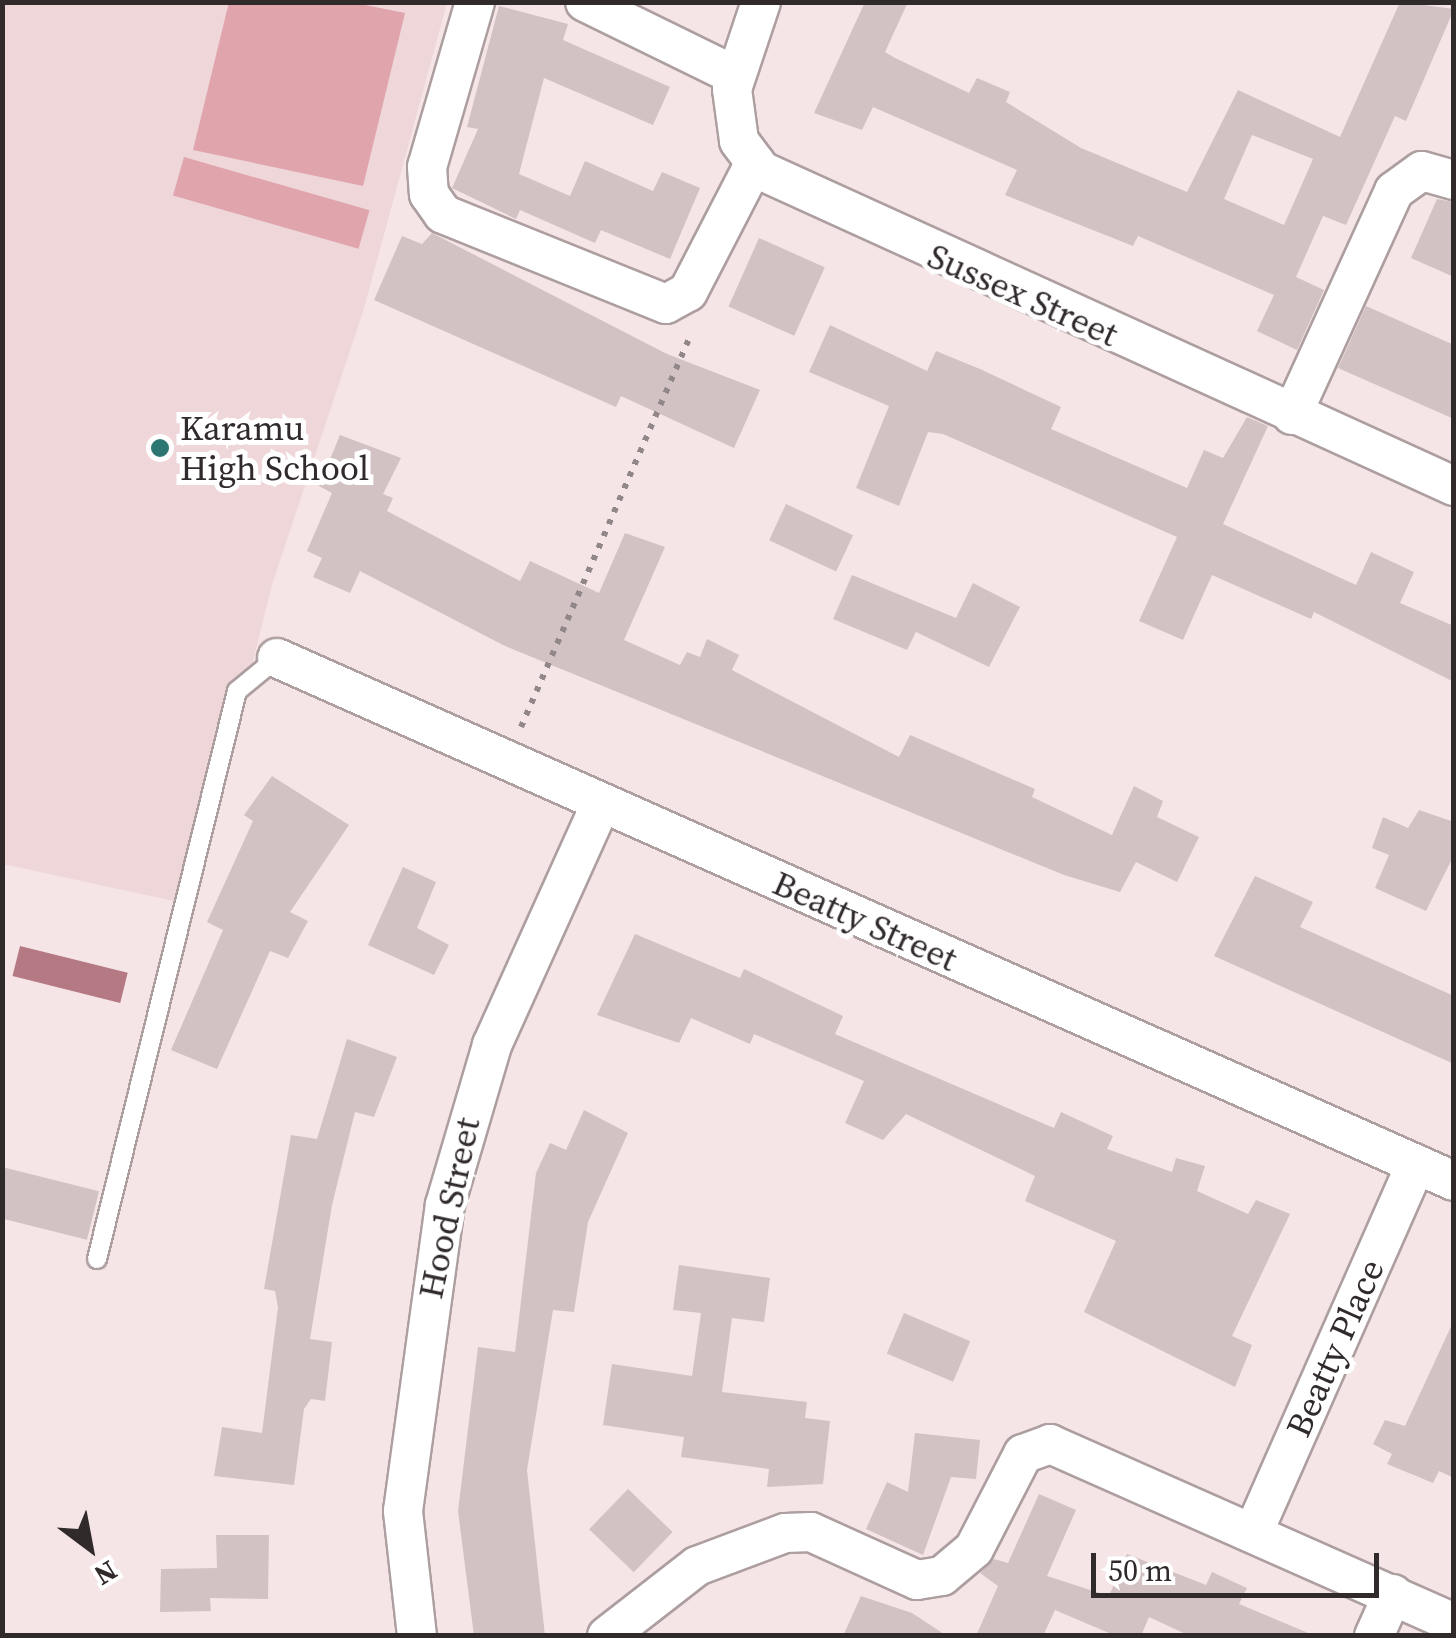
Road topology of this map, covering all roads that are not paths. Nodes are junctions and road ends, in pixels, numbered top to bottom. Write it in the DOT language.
graph roads {
  1 [pos="475,2"];
  2 [pos="586,2"];
  3 [pos="761,2"];
  4 [pos="734,75"];
  5 [pos="755,162"];
  6 [pos="1454,180"];
  7 [pos="1292,414"];
  8 [pos="1454,486"];
  9 [pos="278,658"];
  10 [pos="601,804"];
  11 [pos="1416,1164"];
  12 [pos="1454,1181"];
  13 [pos="97,1259"];
  14 [pos="1254,1531"];
  15 [pos="1392,1594"];
  16 [pos="1443,1618"];
  17 [pos="417,1636"];
  18 [pos="606,1636"];
  19 [pos="1374,1636"];
  1 -- 5 [label="street"];
  2 -- 4 [label="street"];
  3 -- 4 [label="street, Sussex Street"];
  4 -- 5 [label="street, Sussex Street"];
  5 -- 7 [label="street, Sussex Street"];
  6 -- 7 [label="street"];
  7 -- 8 [label="street, Sussex Street"];
  9 -- 10 [label="street, Beatty Street"];
  9 -- 13 [label="lane"];
  10 -- 11 [label="street, Beatty Street"];
  10 -- 17 [label="street, Hood Street"];
  11 -- 12 [label="street, Beatty Street"];
  11 -- 14 [label="street, Beatty Place"];
  14 -- 15 [label="street"];
  14 -- 18 [label="street"];
  15 -- 16 [label="street"];
  15 -- 19 [label="street"];
}
